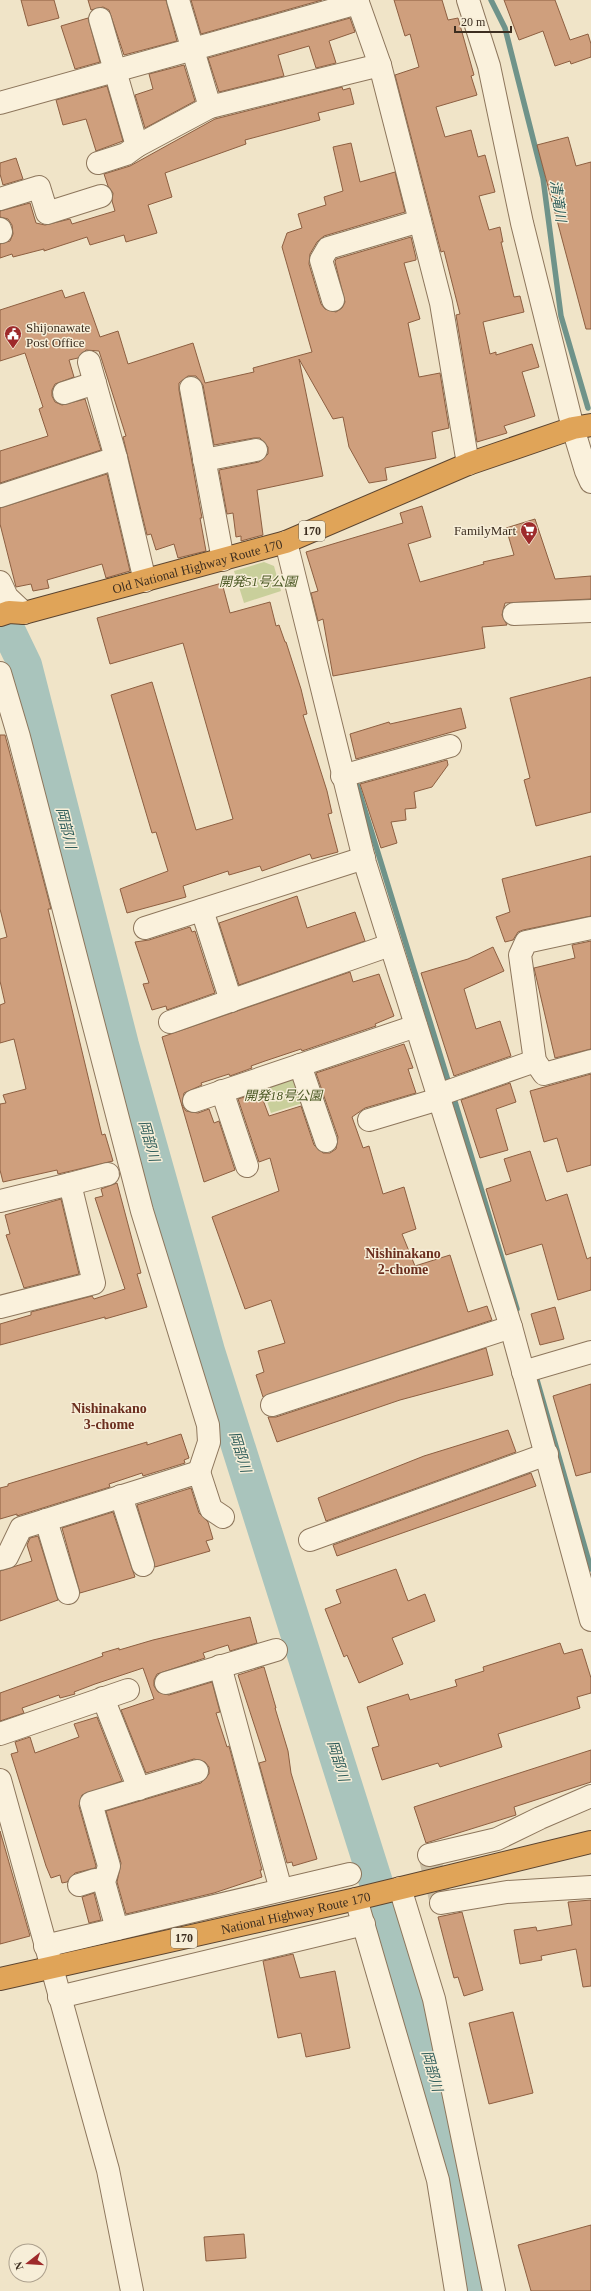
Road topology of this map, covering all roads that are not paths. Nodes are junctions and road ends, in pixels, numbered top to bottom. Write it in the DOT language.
graph roads {
  1 [pos="178,0"];
  2 [pos="468,0"];
  3 [pos="358,2"];
  4 [pos="100,19"];
  5 [pos="193,50"];
  6 [pos="380,65"];
  7 [pos="114,72"];
  8 [pos="0,103"];
  9 [pos="210,107"];
  10 [pos="137,146"];
  11 [pos="98,164"];
  12 [pos="102,196"];
  13 [pos="0,199"];
  14 [pos="420,221"];
  15 [pos="333,300"];
  16 [pos="89,362"];
  17 [pos="95,383"];
  18 [pos="190,388"];
  19 [pos="64,393"];
  20 [pos="582,426"];
  21 [pos="256,450"];
  22 [pos="116,458"];
  23 [pos="204,460"];
  24 [pos="468,464"];
  25 [pos="591,482"];
  26 [pos="0,496"];
  27 [pos="286,542"];
  28 [pos="223,560"];
  29 [pos="145,581"];
  30 [pos="0,582"];
  31 [pos="591,611"];
  32 [pos="24,613"];
  33 [pos="514,614"];
  34 [pos="0,615"];
  35 [pos="0,673"];
  36 [pos="450,746"];
  37 [pos="350,774"];
  38 [pos="364,858"];
  39 [pos="202,910"];
  40 [pos="145,928"];
  41 [pos="591,928"];
  42 [pos="390,944"];
  43 [pos="230,1001"];
  44 [pos="170,1022"];
  45 [pos="416,1026"];
  46 [pos="535,1061"];
  47 [pos="591,1062"];
  48 [pos="300,1065"];
  49 [pos="222,1092"];
  50 [pos="445,1093"];
  51 [pos="194,1101"];
  52 [pos="369,1120"];
  53 [pos="326,1141"];
  54 [pos="247,1166"];
  55 [pos="108,1174"];
  56 [pos="70,1184"];
  57 [pos="0,1201"];
  58 [pos="1,1304"];
  59 [pos="511,1327"];
  60 [pos="591,1352"];
  61 [pos="524,1372"];
  62 [pos="272,1405"];
  63 [pos="547,1454"];
  64 [pos="199,1472"];
  65 [pos="121,1496"];
  66 [pos="223,1517"];
  67 [pos="46,1520"];
  68 [pos="310,1540"];
  69 [pos="0,1559"];
  70 [pos="143,1565"];
  71 [pos="68,1592"];
  72 [pos="591,1620"];
  73 [pos="276,1650"];
  74 [pos="220,1666"];
  75 [pos="166,1683"];
  76 [pos="128,1690"];
  77 [pos="103,1698"];
  78 [pos="0,1734"];
  79 [pos="197,1771"];
  80 [pos="0,1780"];
  81 [pos="139,1789"];
  82 [pos="591,1796"];
  83 [pos="591,1842"];
  84 [pos="429,1855"];
  85 [pos="350,1874"];
  86 [pos="104,1882"];
  87 [pos="79,1885"];
  88 [pos="591,1887"];
  89 [pos="396,1888"];
  90 [pos="281,1890"];
  91 [pos="362,1897"];
  92 [pos="441,1903"];
  93 [pos="364,1924"];
  94 [pos="117,1929"];
  95 [pos="44,1946"];
  96 [pos="50,1968"];
  97 [pos="0,1979"];
  98 [pos="59,1997"];
  99 [pos="132,2291"];
  100 [pos="456,2291"];
  101 [pos="494,2291"];
  1 -- 5 [label="street"];
  2 -- 20 [label="street"];
  3 -- 5 [label="street"];
  3 -- 6 [label="street"];
  4 -- 7 [label="street"];
  5 -- 7 [label="street"];
  5 -- 9 [label="street"];
  6 -- 9 [label="street"];
  6 -- 14 [label="street"];
  7 -- 8 [label="street"];
  7 -- 10 [label="street"];
  9 -- 10 [label="street"];
  10 -- 11 [label="street"];
  12 -- 13 [label="street"];
  14 -- 15 [label="street"];
  14 -- 24 [label="street"];
  16 -- 17 [label="street"];
  17 -- 19 [label="street"];
  17 -- 22 [label="street"];
  18 -- 23 [label="street"];
  20 -- 24 [label="highway, Old National Highway Route 170 / 170"];
  20 -- 25 [label="street"];
  21 -- 23 [label="street"];
  22 -- 26 [label="street"];
  22 -- 29 [label="street"];
  23 -- 28 [label="street"];
  24 -- 27 [label="highway, Old National Highway Route 170 / 170"];
  27 -- 28 [label="highway, Old National Highway Route 170 / 170"];
  27 -- 37 [label="street"];
  28 -- 29 [label="highway, Old National Highway Route 170 / 170"];
  29 -- 32 [label="highway, Old National Highway Route 170 / 170"];
  30 -- 32 [label="street"];
  31 -- 33 [label="street"];
  32 -- 34 [label="highway, Old National Highway Route 170 / 170"];
  35 -- 64 [label="street"];
  36 -- 37 [label="street"];
  37 -- 38 [label="street"];
  38 -- 39 [label="street"];
  38 -- 42 [label="street"];
  39 -- 40 [label="street"];
  39 -- 43 [label="street"];
  41 -- 46 [label="street"];
  42 -- 43 [label="street"];
  42 -- 45 [label="street"];
  43 -- 44 [label="street"];
  45 -- 48 [label="street"];
  45 -- 50 [label="street"];
  46 -- 47 [label="street"];
  46 -- 50 [label="street"];
  48 -- 49 [label="street"];
  48 -- 53 [label="street"];
  49 -- 51 [label="street"];
  49 -- 54 [label="street"];
  50 -- 52 [label="street"];
  50 -- 59 [label="street"];
  55 -- 56 [label="street"];
  56 -- 57 [label="street"];
  56 -- 58 [label="street"];
  59 -- 61 [label="street"];
  59 -- 62 [label="street"];
  60 -- 61 [label="street"];
  61 -- 63 [label="street"];
  63 -- 68 [label="street"];
  63 -- 72 [label="street"];
  64 -- 65 [label="street"];
  64 -- 66 [label="street"];
  65 -- 67 [label="street"];
  65 -- 70 [label="street"];
  67 -- 69 [label="street"];
  67 -- 71 [label="street"];
  73 -- 74 [label="street"];
  74 -- 75 [label="street"];
  74 -- 90 [label="street"];
  76 -- 77 [label="street"];
  77 -- 78 [label="street"];
  77 -- 81 [label="street"];
  79 -- 81 [label="street"];
  80 -- 95 [label="street"];
  81 -- 86 [label="street"];
  82 -- 84 [label="street"];
  83 -- 89 [label="highway, National Highway Route 170 / 170"];
  85 -- 90 [label="street"];
  86 -- 87 [label="street"];
  86 -- 94 [label="street"];
  88 -- 92 [label="street"];
  89 -- 91 [label="highway, National Highway Route 170 / 170"];
  89 -- 101 [label="street"];
  90 -- 94 [label="street"];
  91 -- 93 [label="street"];
  91 -- 96 [label="highway, National Highway Route 170 / 170"];
  93 -- 98 [label="street"];
  93 -- 100 [label="street"];
  94 -- 95 [label="street"];
  95 -- 96 [label="street"];
  96 -- 97 [label="highway, National Highway Route 170 / 170"];
  96 -- 98 [label="street"];
  98 -- 99 [label="street"];
}
